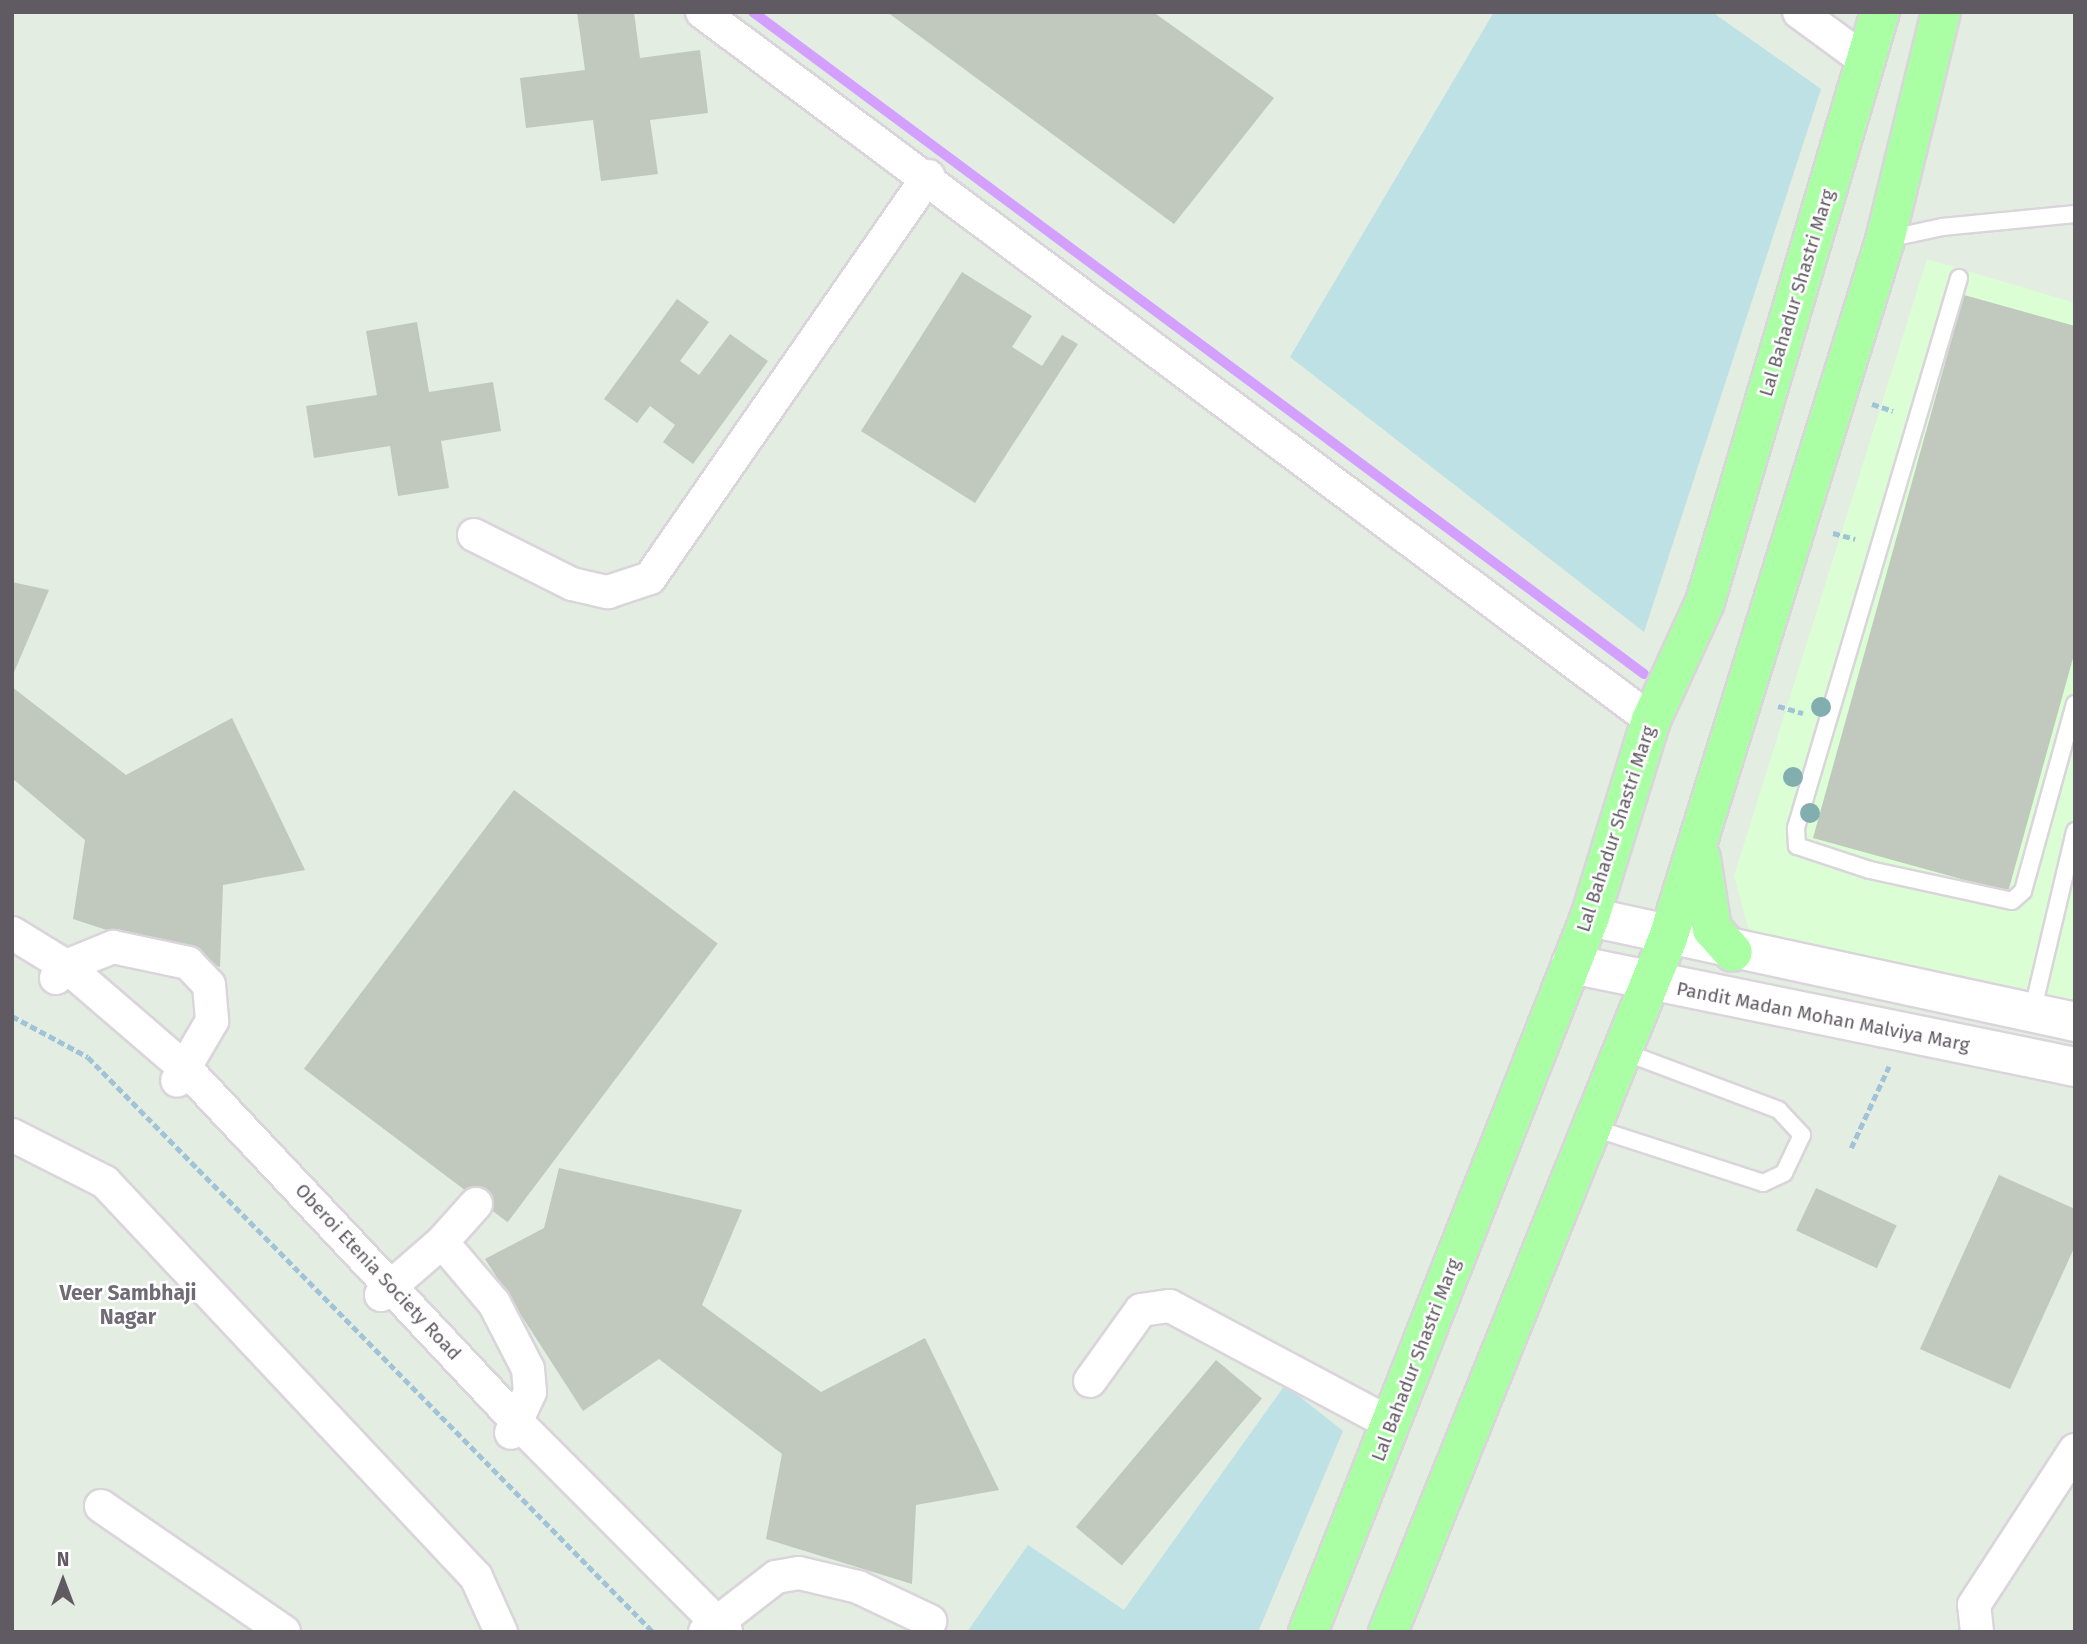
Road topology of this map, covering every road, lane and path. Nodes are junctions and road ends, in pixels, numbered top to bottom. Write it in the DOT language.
graph roads {
  1 [pos="702,12"];
  2 [pos="1799,12"];
  3 [pos="1880,12"];
  4 [pos="1941,12"];
  5 [pos="1866,61"];
  6 [pos="928,176"];
  7 [pos="2075,214"];
  8 [pos="1885,240"];
  9 [pos="1959,278"];
  10 [pos="474,535"];
  11 [pos="2075,704"];
  12 [pos="1651,720"];
  13 [pos="2075,831"];
  14 [pos="1700,835"];
  15 [pos="1590,917"];
  16 [pos="12,933"];
  17 [pos="1668,938"];
  18 [pos="1733,952"];
  19 [pos="12,953"];
  20 [pos="1572,964"];
  21 [pos="61,972"];
  22 [pos="1650,982"];
  23 [pos="2032,1014"];
  24 [pos="12,1016"];
  25 [pos="2075,1023"];
  26 [pos="1904,1033"];
  27 [pos="1622,1051"];
  28 [pos="2075,1067"];
  29 [pos="182,1075"];
  30 [pos="1591,1127"];
  31 [pos="12,1135"];
  32 [pos="1852,1148"];
  33 [pos="477,1204"];
  34 [pos="442,1242"];
  35 [pos="386,1290"];
  36 [pos="1090,1381"];
  37 [pos="1391,1424"];
  38 [pos="516,1429"];
  39 [pos="2075,1450"];
  40 [pos="101,1506"];
  41 [pos="933,1617"];
  42 [pos="712,1629"];
  43 [pos="284,1632"];
  44 [pos="500,1632"];
  45 [pos="653,1632"];
  46 [pos="1308,1632"];
  47 [pos="1388,1632"];
  48 [pos="1977,1632"];
  1 -- 6 [label="street"];
  2 -- 5 [label="street"];
  3 -- 5 [label="main road, Lal Bahadur Shastri Marg"];
  4 -- 8 [label="main road"];
  5 -- 12 [label="main road, Lal Bahadur Shastri Marg"];
  6 -- 10 [label="street"];
  6 -- 12 [label="street"];
  7 -- 8 [label="lane"];
  8 -- 14 [label="main road"];
  9 -- 11 [label="lane"];
  12 -- 15 [label="main road, Lal Bahadur Shastri Marg"];
  13 -- 23 [label="lane"];
  14 -- 17 [label="main road"];
  14 -- 18 [label="main road"];
  15 -- 17 [label="street"];
  15 -- 20 [label="main road, Lal Bahadur Shastri Marg"];
  16 -- 21 [label="street, Oberoi Etenia Society Road"];
  17 -- 18 [label="street"];
  17 -- 22 [label="main road"];
  18 -- 23 [label="street"];
  19 -- 21 [label="street"];
  20 -- 22 [label="street, Pandit Madan Mohan Malviya Marg"];
  20 -- 37 [label="main road, Lal Bahadur Shastri Marg"];
  21 -- 29 [label="street, Oberoi Etenia Society Road"];
  21 -- 29 [label="street"];
  22 -- 26 [label="street, Pandit Madan Mohan Malviya Marg"];
  22 -- 27 [label="main road"];
  23 -- 25 [label="street"];
  24 -- 45 [label="path"];
  26 -- 28 [label="street, Pandit Madan Mohan Malviya Marg"];
  26 -- 32 [label="path"];
  27 -- 30 [label="main road"];
  27 -- 30 [label="lane"];
  29 -- 35 [label="street, Oberoi Etenia Society Road"];
  30 -- 47 [label="main road"];
  31 -- 44 [label="street"];
  33 -- 34 [label="street"];
  34 -- 35 [label="street"];
  34 -- 38 [label="street"];
  35 -- 38 [label="street, Oberoi Etenia Society Road"];
  36 -- 37 [label="street"];
  37 -- 46 [label="main road, Lal Bahadur Shastri Marg"];
  38 -- 42 [label="street, Oberoi Etenia Society Road"];
  39 -- 48 [label="street"];
  40 -- 43 [label="street"];
  41 -- 42 [label="street"];
}
